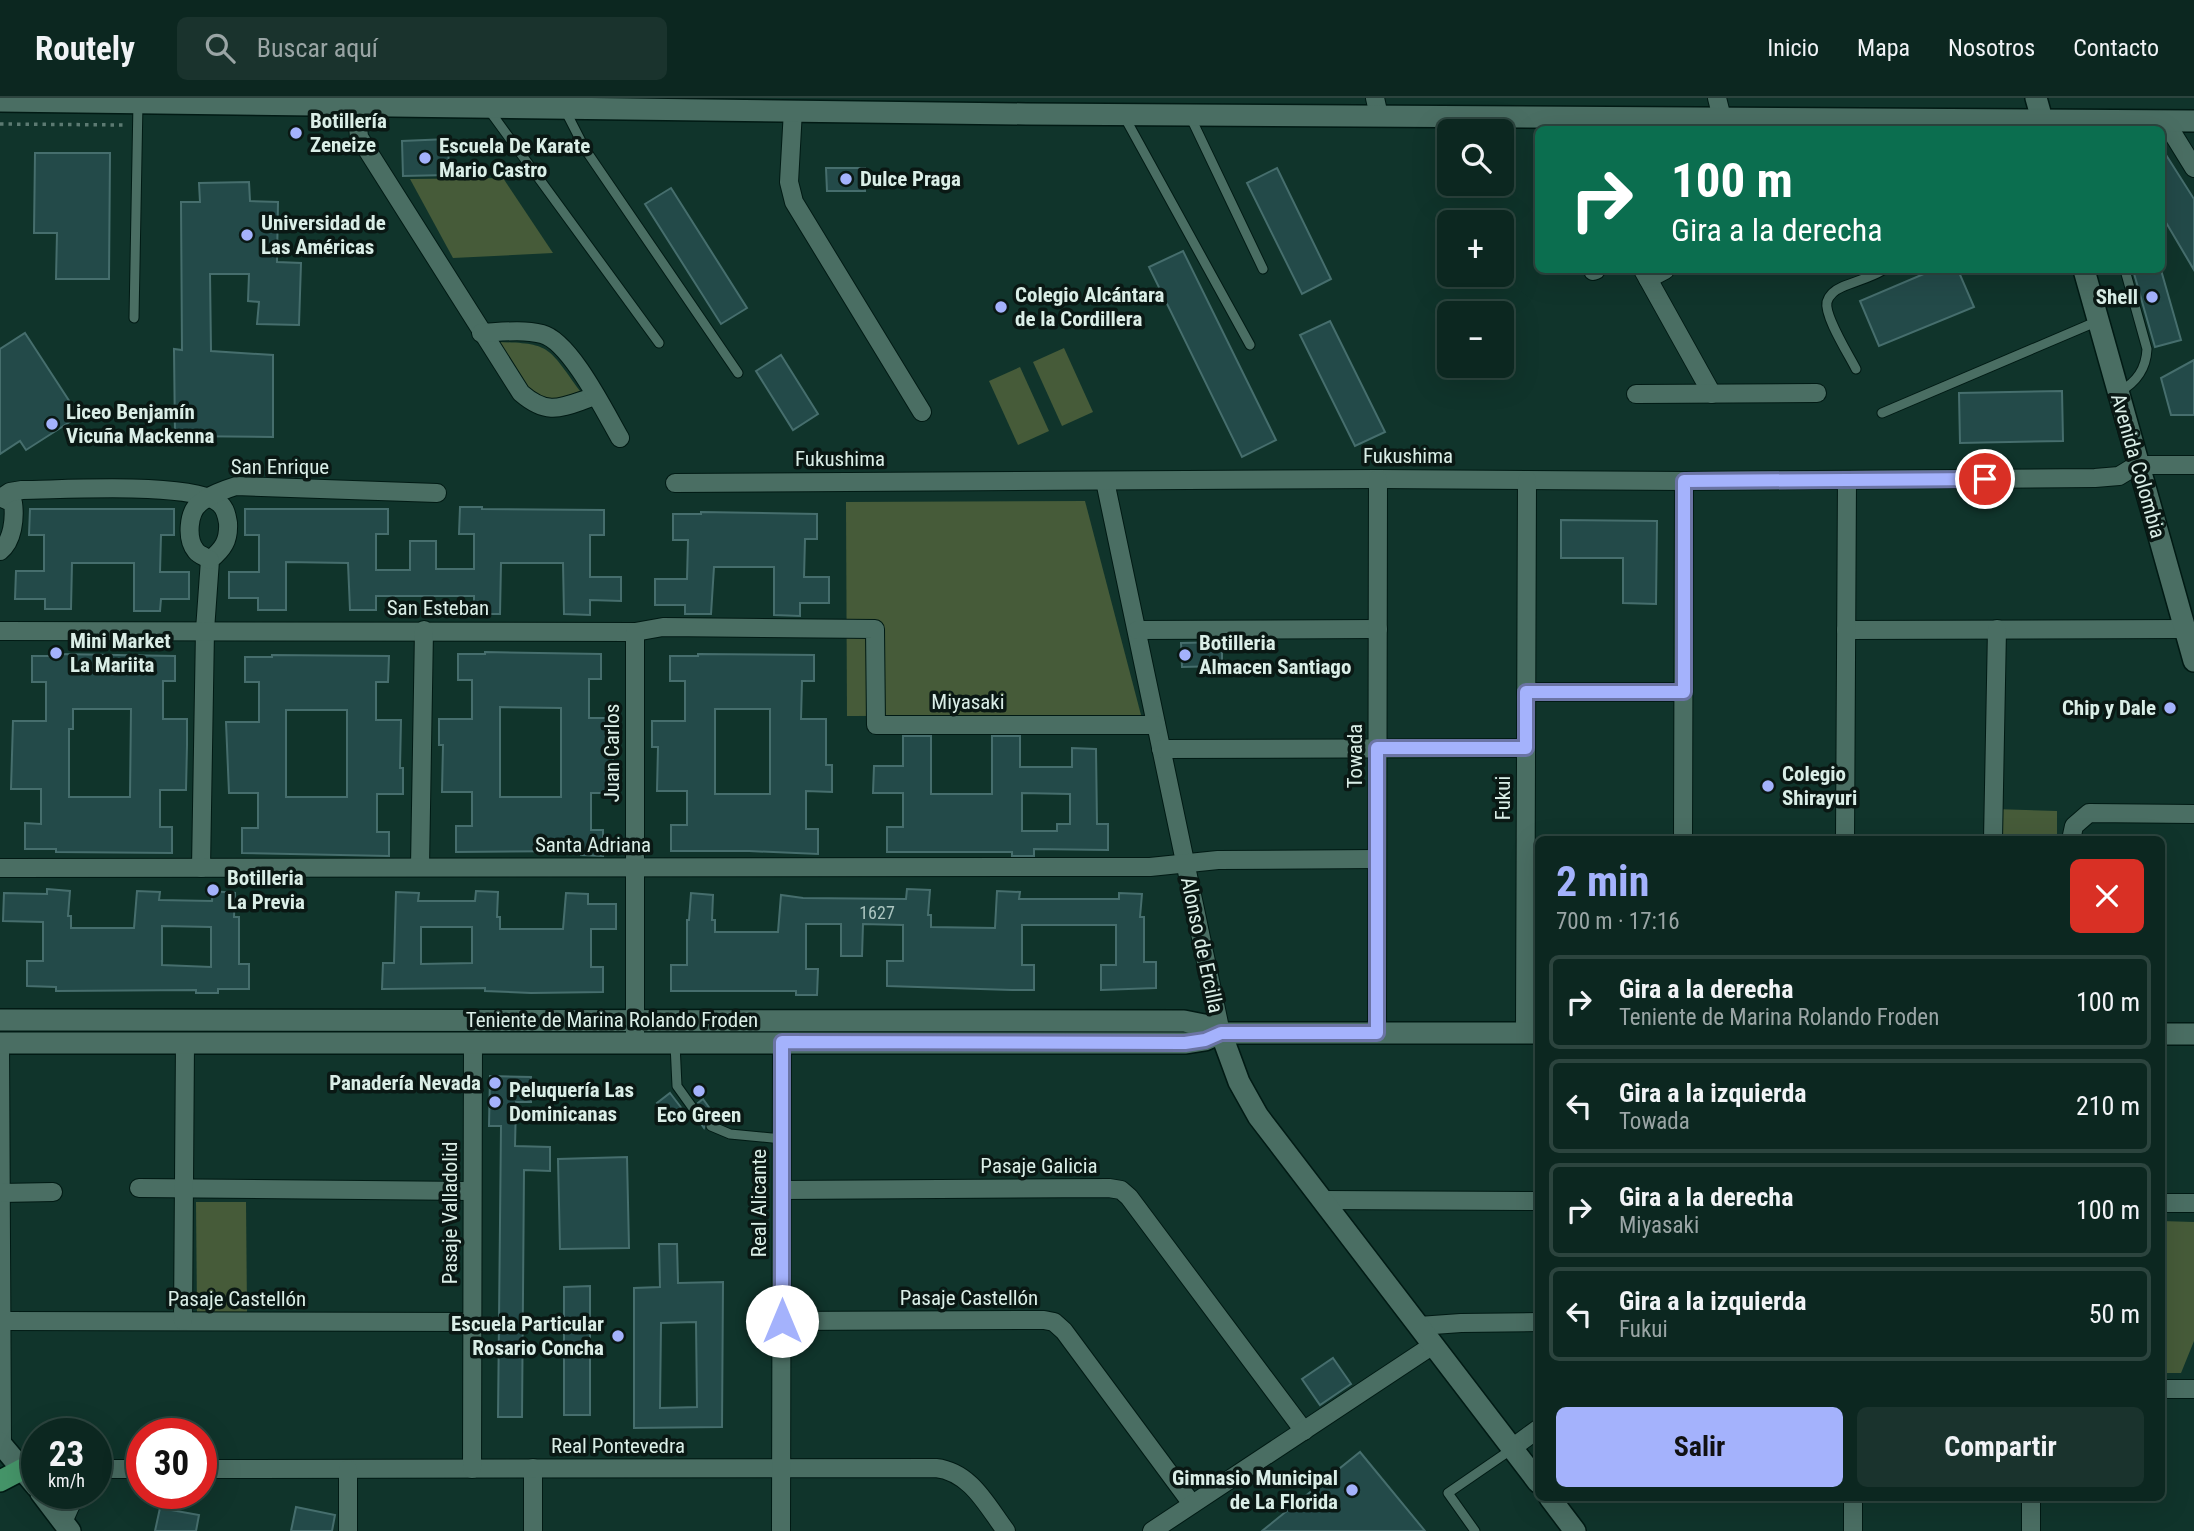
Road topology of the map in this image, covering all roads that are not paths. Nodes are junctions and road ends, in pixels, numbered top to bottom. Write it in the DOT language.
graph roads {
  1 [pos="2036,98"];
  2 [pos="58,100"];
  3 [pos="191,100"];
  4 [pos="0,101"];
  5 [pos="138,102"];
  6 [pos="448,102"];
  7 [pos="356,105"];
  8 [pos="788,106"];
  9 [pos="1025,106"];
  10 [pos="486,107"];
  11 [pos="1377,107"];
  12 [pos="564,108"];
  13 [pos="1719,108"];
  14 [pos="1123,114"];
  15 [pos="1189,114"];
  16 [pos="2165,121"];
  17 [pos="2194,121"];
  18 [pos="1562,123"];
  19 [pos="1901,124"];
  20 [pos="2044,125"];
  21 [pos="2194,168"];
  22 [pos="1263,269"];
  23 [pos="1878,273"];
  24 [pos="2085,273"];
  25 [pos="2126,273"];
  26 [pos="1645,274"];
  27 [pos="134,318"];
  28 [pos="2098,321"];
  29 [pos="481,333"];
  30 [pos="659,344"];
  31 [pos="1250,345"];
  32 [pos="1856,369"];
  33 [pos="738,373"];
  34 [pos="1817,393"];
  35 [pos="2118,393"];
  36 [pos="1636,394"];
  37 [pos="1712,394"];
  38 [pos="596,396"];
  39 [pos="922,412"];
  40 [pos="1882,413"];
  41 [pos="620,438"];
  42 [pos="2137,465"];
  43 [pos="2194,465"];
  44 [pos="1378,479"];
  45 [pos="1527,480"];
  46 [pos="1847,480"];
  47 [pos="1105,481"];
  48 [pos="1684,481"];
  49 [pos="675,483"];
  50 [pos="437,493"];
  51 [pos="1,497"];
  52 [pos="211,498"];
  53 [pos="0,551"];
  54 [pos="210,560"];
  55 [pos="876,629"];
  56 [pos="1378,629"];
  57 [pos="1997,629"];
  58 [pos="2185,629"];
  59 [pos="205,630"];
  60 [pos="424,630"];
  61 [pos="1137,630"];
  62 [pos="1846,630"];
  63 [pos="0,631"];
  64 [pos="635,632"];
  65 [pos="2194,662"];
  66 [pos="1526,692"];
  67 [pos="1684,692"];
  68 [pos="1156,725"];
  69 [pos="1377,748"];
  70 [pos="1526,748"];
  71 [pos="1161,749"];
  72 [pos="2194,814"];
  73 [pos="1683,836"];
  74 [pos="1844,836"];
  75 [pos="1993,836"];
  76 [pos="2072,836"];
  77 [pos="1377,859"];
  78 [pos="1185,863"];
  79 [pos="420,867"];
  80 [pos="635,867"];
  81 [pos="0,868"];
  82 [pos="201,868"];
  83 [pos="0,1020"];
  84 [pos="635,1020"];
  85 [pos="1221,1033"];
  86 [pos="1377,1033"];
  87 [pos="1532,1033"];
  88 [pos="2165,1034"];
  89 [pos="2194,1034"];
  90 [pos="185,1042"];
  91 [pos="473,1042"];
  92 [pos="635,1042"];
  93 [pos="782,1042"];
  94 [pos="0,1043"];
  95 [pos="675,1043"];
  96 [pos="692,1107"];
  97 [pos="711,1126"];
  98 [pos="782,1139"];
  99 [pos="139,1188"];
  100 [pos="184,1189"];
  101 [pos="782,1190"];
  102 [pos="472,1191"];
  103 [pos="53,1192"];
  104 [pos="0,1193"];
  105 [pos="1322,1200"];
  106 [pos="1535,1201"];
  107 [pos="2165,1203"];
  108 [pos="2194,1203"];
  109 [pos="1,1321"];
  110 [pos="183,1321"];
  111 [pos="782,1321"];
  112 [pos="472,1322"];
  113 [pos="1535,1322"];
  114 [pos="1419,1326"];
  115 [pos="1433,1345"];
  116 [pos="2165,1389"];
  117 [pos="2194,1389"];
  118 [pos="1304,1431"];
  119 [pos="1535,1431"];
  120 [pos="1,1444"];
  121 [pos="1512,1448"];
  122 [pos="21,1461"];
  123 [pos="533,1468"];
  124 [pos="781,1468"];
  125 [pos="217,1469"];
  126 [pos="348,1469"];
  127 [pos="472,1469"];
  128 [pos="21,1472"];
  129 [pos="1535,1478"];
  130 [pos="0,1481"];
  131 [pos="1552,1501"];
  132 [pos="1853,1501"];
  133 [pos="2031,1501"];
  134 [pos="1192,1504"];
  135 [pos="53,1509"];
  136 [pos="71,1509"];
  137 [pos="66,1526"];
  138 [pos="348,1531"];
  139 [pos="533,1531"];
  140 [pos="781,1531"];
  141 [pos="1006,1531"];
  142 [pos="1152,1531"];
  143 [pos="1475,1531"];
  144 [pos="1575,1531"];
  145 [pos="1853,1531"];
  146 [pos="2031,1531"];
  1 -- 20 [label="street"];
  2 -- 4 [label="street"];
  2 -- 5 [label="street"];
  3 -- 5 [label="street"];
  3 -- 7 [label="street"];
  5 -- 27 [label="lane"];
  6 -- 7 [label="street"];
  6 -- 10 [label="street"];
  7 -- 29 [label="street"];
  8 -- 9 [label="street"];
  8 -- 12 [label="street"];
  8 -- 39 [label="street"];
  9 -- 14 [label="street"];
  10 -- 12 [label="street"];
  10 -- 30 [label="lane"];
  11 -- 15 [label="street"];
  11 -- 18 [label="street"];
  12 -- 33 [label="lane"];
  13 -- 18 [label="street"];
  13 -- 19 [label="street"];
  14 -- 15 [label="street"];
  14 -- 31 [label="lane"];
  15 -- 22 [label="lane"];
  16 -- 17 [label="street"];
  16 -- 20 [label="street"];
  16 -- 21 [label="street"];
  19 -- 20 [label="street"];
  23 -- 32 [label="lane"];
  24 -- 28 [label="street, Avenida Colombia"];
  25 -- 35 [label="lane"];
  26 -- 37 [label="street"];
  28 -- 35 [label="street, Avenida Colombia"];
  28 -- 40 [label="lane"];
  29 -- 38 [label="street"];
  29 -- 38 [label="street"];
  34 -- 37 [label="street"];
  35 -- 42 [label="street, Avenida Colombia"];
  36 -- 37 [label="street"];
  38 -- 41 [label="street"];
  42 -- 43 [label="street"];
  42 -- 46 [label="street, Fukushima"];
  42 -- 58 [label="street, Avenida Colombia"];
  44 -- 45 [label="street, Fukushima"];
  44 -- 47 [label="street, Fukushima"];
  44 -- 56 [label="street, Towada"];
  45 -- 48 [label="street, Fukushima"];
  45 -- 66 [label="street, Fukui"];
  46 -- 48 [label="street, Fukushima"];
  46 -- 62 [label="street"];
  47 -- 49 [label="street, Fukushima"];
  47 -- 61 [label="street, Alonso de Ercilla"];
  48 -- 67 [label="street"];
  50 -- 52 [label="street, San Enrique"];
  51 -- 52 [label="street, San Enrique"];
  51 -- 53 [label="street, San Enrique"];
  52 -- 54 [label="street"];
  52 -- 54 [label="street"];
  54 -- 59 [label="street"];
  55 -- 64 [label="street, San Esteban"];
  55 -- 68 [label="street, Miyasaki"];
  56 -- 61 [label="street"];
  56 -- 69 [label="street, Towada"];
  57 -- 58 [label="street"];
  57 -- 62 [label="street"];
  57 -- 75 [label="street"];
  58 -- 65 [label="street, Avenida Colombia"];
  59 -- 60 [label="street, San Esteban"];
  59 -- 63 [label="street, San Esteban"];
  59 -- 82 [label="street"];
  60 -- 64 [label="street, San Esteban"];
  60 -- 79 [label="street"];
  61 -- 68 [label="street, Alonso de Ercilla"];
  62 -- 74 [label="street"];
  64 -- 80 [label="street, Juan Carlos"];
  66 -- 67 [label="street"];
  66 -- 70 [label="street, Fukui"];
  67 -- 73 [label="street"];
  68 -- 71 [label="street, Alonso de Ercilla"];
  69 -- 70 [label="street"];
  69 -- 71 [label="street"];
  69 -- 77 [label="street, Towada"];
  70 -- 87 [label="street, Fukui"];
  71 -- 78 [label="street, Alonso de Ercilla"];
  72 -- 76 [label="street"];
  77 -- 78 [label="street, Santa Adriana"];
  77 -- 86 [label="street, Towada"];
  78 -- 80 [label="street, Santa Adriana"];
  78 -- 85 [label="street, Alonso de Ercilla"];
  79 -- 80 [label="street, Santa Adriana"];
  79 -- 82 [label="street, Santa Adriana"];
  80 -- 84 [label="street, Juan Carlos"];
  81 -- 82 [label="street, Santa Adriana"];
  83 -- 84 [label="street, Teniente de Marina Rolando Froden"];
  84 -- 85 [label="street, Teniente de Marina Rolando Froden"];
  84 -- 92 [label="street, Juan Carlos"];
  85 -- 86 [label="street, Teniente de Marina Rolando Froden"];
  85 -- 93 [label="street, Teniente de Marina Rolando Froden"];
  85 -- 105 [label="street, Alonso de Ercilla"];
  86 -- 87 [label="street, Teniente de Marina Rolando Froden"];
  88 -- 89 [label="street"];
  90 -- 91 [label="street, Teniente de Marina Rolando Froden"];
  90 -- 94 [label="street, Teniente de Marina Rolando Froden"];
  90 -- 100 [label="street"];
  91 -- 92 [label="street, Teniente de Marina Rolando Froden"];
  91 -- 102 [label="street, Pasaje Valladolid"];
  92 -- 95 [label="street, Teniente de Marina Rolando Froden"];
  93 -- 95 [label="street, Teniente de Marina Rolando Froden"];
  93 -- 98 [label="street, Real Alicante"];
  94 -- 104 [label="street"];
  95 -- 96 [label="lane"];
  97 -- 98 [label="lane"];
  98 -- 101 [label="street, Real Alicante"];
  99 -- 100 [label="street"];
  100 -- 102 [label="street"];
  100 -- 110 [label="street"];
  101 -- 111 [label="street, Real Alicante"];
  101 -- 118 [label="street, Pasaje Galicia"];
  102 -- 112 [label="street, Pasaje Valladolid"];
  103 -- 104 [label="street"];
  104 -- 109 [label="street"];
  105 -- 106 [label="street"];
  105 -- 114 [label="street, Alonso de Ercilla"];
  107 -- 108 [label="street"];
  109 -- 110 [label="street, Pasaje Castellón"];
  109 -- 120 [label="street"];
  110 -- 112 [label="street, Pasaje Castellón"];
  111 -- 124 [label="street, Real Alicante"];
  111 -- 134 [label="street, Pasaje Castellón"];
  112 -- 127 [label="street, Pasaje Valladolid"];
  113 -- 114 [label="street"];
  114 -- 115 [label="street, Alonso de Ercilla"];
  115 -- 118 [label="street"];
  115 -- 121 [label="street, Alonso de Ercilla"];
  116 -- 117 [label="street"];
  118 -- 134 [label="street"];
  119 -- 121 [label="street"];
  120 -- 122 [label="street"];
  121 -- 129 [label="street, Alonso de Ercilla"];
  121 -- 143 [label="lane"];
  123 -- 124 [label="street, Real Pontevedra"];
  123 -- 127 [label="street, Real Pontevedra"];
  123 -- 139 [label="street"];
  124 -- 140 [label="street, Real Alicante"];
  124 -- 141 [label="street, Real Pontevedra"];
  125 -- 126 [label="street, Real Pontevedra"];
  126 -- 127 [label="street, Real Pontevedra"];
  126 -- 138 [label="street"];
  128 -- 130 [label="main road"];
  131 -- 144 [label="street"];
  132 -- 145 [label="street"];
  133 -- 146 [label="street"];
  134 -- 142 [label="street"];
  135 -- 137 [label="street"];
  136 -- 137 [label="street"];
}
